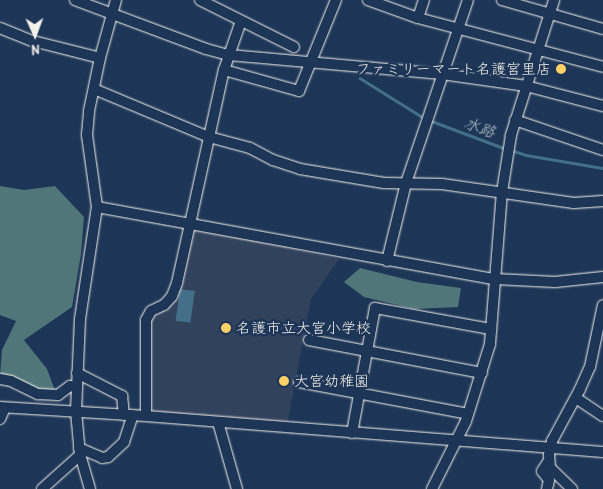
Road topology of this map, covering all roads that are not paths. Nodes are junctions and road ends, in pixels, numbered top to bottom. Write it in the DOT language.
graph roads {
  1 [pos="75,0"];
  2 [pos="116,0"];
  3 [pos="200,0"];
  4 [pos="336,0"];
  5 [pos="368,0"];
  6 [pos="424,0"];
  7 [pos="468,0"];
  8 [pos="502,0"];
  9 [pos="554,0"];
  10 [pos="111,14"];
  11 [pos="549,14"];
  12 [pos="418,18"];
  13 [pos="241,21"];
  14 [pos="458,27"];
  15 [pos="0,28"];
  16 [pos="603,29"];
  17 [pos="294,47"];
  18 [pos="539,51"];
  19 [pos="229,54"];
  20 [pos="100,58"];
  21 [pos="312,63"];
  22 [pos="603,67"];
  23 [pos="224,70"];
  24 [pos="442,74"];
  25 [pos="526,86"];
  26 [pos="94,89"];
  27 [pos="603,106"];
  28 [pos="514,120"];
  29 [pos="208,137"];
  30 [pos="603,150"];
  31 [pos="406,183"];
  32 [pos="502,192"];
  33 [pos="603,201"];
  34 [pos="97,207"];
  35 [pos="189,223"];
  36 [pos="387,261"];
  37 [pos="603,277"];
  38 [pos="495,279"];
  39 [pos="603,305"];
  40 [pos="490,329"];
  41 [pos="309,340"];
  42 [pos="366,352"];
  43 [pos="77,373"];
  44 [pos="482,373"];
  45 [pos="0,379"];
  46 [pos="299,382"];
  47 [pos="77,386"];
  48 [pos="26,389"];
  49 [pos="358,394"];
  50 [pos="576,398"];
  51 [pos="3,408"];
  52 [pos="26,409"];
  53 [pos="76,411"];
  54 [pos="468,414"];
  55 [pos="128,415"];
  56 [pos="146,416"];
  57 [pos="603,416"];
  58 [pos="0,419"];
  59 [pos="218,422"];
  60 [pos="352,433"];
  61 [pos="458,441"];
  62 [pos="550,448"];
  63 [pos="79,451"];
  64 [pos="603,452"];
  65 [pos="548,462"];
  66 [pos="42,489"];
  67 [pos="90,489"];
  68 [pos="236,489"];
  69 [pos="432,489"];
  70 [pos="547,489"];
  71 [pos="572,489"];
  1 -- 10 [label="street"];
  2 -- 10 [label="street"];
  3 -- 13 [label="street"];
  4 -- 21 [label="street"];
  5 -- 12 [label="street"];
  6 -- 12 [label="street"];
  7 -- 14 [label="street"];
  8 -- 11 [label="street"];
  9 -- 11 [label="street"];
  10 -- 19 [label="street"];
  10 -- 20 [label="street"];
  11 -- 16 [label="street"];
  11 -- 18 [label="street"];
  12 -- 14 [label="street"];
  13 -- 17 [label="street"];
  13 -- 19 [label="street"];
  14 -- 18 [label="street"];
  14 -- 24 [label="street"];
  15 -- 20 [label="street"];
  18 -- 22 [label="street"];
  18 -- 25 [label="street"];
  19 -- 21 [label="street"];
  19 -- 23 [label="street"];
  20 -- 26 [label="street"];
  21 -- 23 [label="street"];
  21 -- 24 [label="street"];
  23 -- 29 [label="street"];
  24 -- 25 [label="street"];
  24 -- 31 [label="street"];
  25 -- 27 [label="street"];
  25 -- 28 [label="street"];
  26 -- 29 [label="street"];
  26 -- 34 [label="street"];
  28 -- 30 [label="street"];
  28 -- 32 [label="street"];
  29 -- 31 [label="street"];
  29 -- 35 [label="street"];
  31 -- 32 [label="street"];
  31 -- 36 [label="street"];
  32 -- 33 [label="street"];
  32 -- 38 [label="street"];
  34 -- 35 [label="street"];
  34 -- 43 [label="street"];
  35 -- 36 [label="street"];
  35 -- 56 [label="street"];
  36 -- 38 [label="street"];
  37 -- 38 [label="street"];
  38 -- 40 [label="street"];
  39 -- 50 [label="street"];
  40 -- 42 [label="street"];
  40 -- 44 [label="street"];
  41 -- 42 [label="street"];
  42 -- 44 [label="street"];
  42 -- 49 [label="street"];
  43 -- 47 [label="street"];
  43 -- 55 [label="street"];
  44 -- 54 [label="street"];
  45 -- 48 [label="street"];
  46 -- 49 [label="street"];
  47 -- 48 [label="street"];
  47 -- 53 [label="street"];
  48 -- 52 [label="street"];
  49 -- 54 [label="street"];
  49 -- 60 [label="street"];
  50 -- 57 [label="street"];
  50 -- 62 [label="street"];
  51 -- 52 [label="street"];
  51 -- 58 [label="street"];
  52 -- 53 [label="street"];
  53 -- 55 [label="street"];
  53 -- 63 [label="street"];
  54 -- 61 [label="street"];
  55 -- 56 [label="street"];
  55 -- 63 [label="street"];
  56 -- 59 [label="street"];
  59 -- 60 [label="street"];
  59 -- 68 [label="street"];
  60 -- 61 [label="street"];
  61 -- 62 [label="street"];
  61 -- 69 [label="street"];
  62 -- 64 [label="street"];
  62 -- 65 [label="street"];
  63 -- 66 [label="street"];
  63 -- 67 [label="street"];
  65 -- 70 [label="street"];
  65 -- 71 [label="street"];
}
